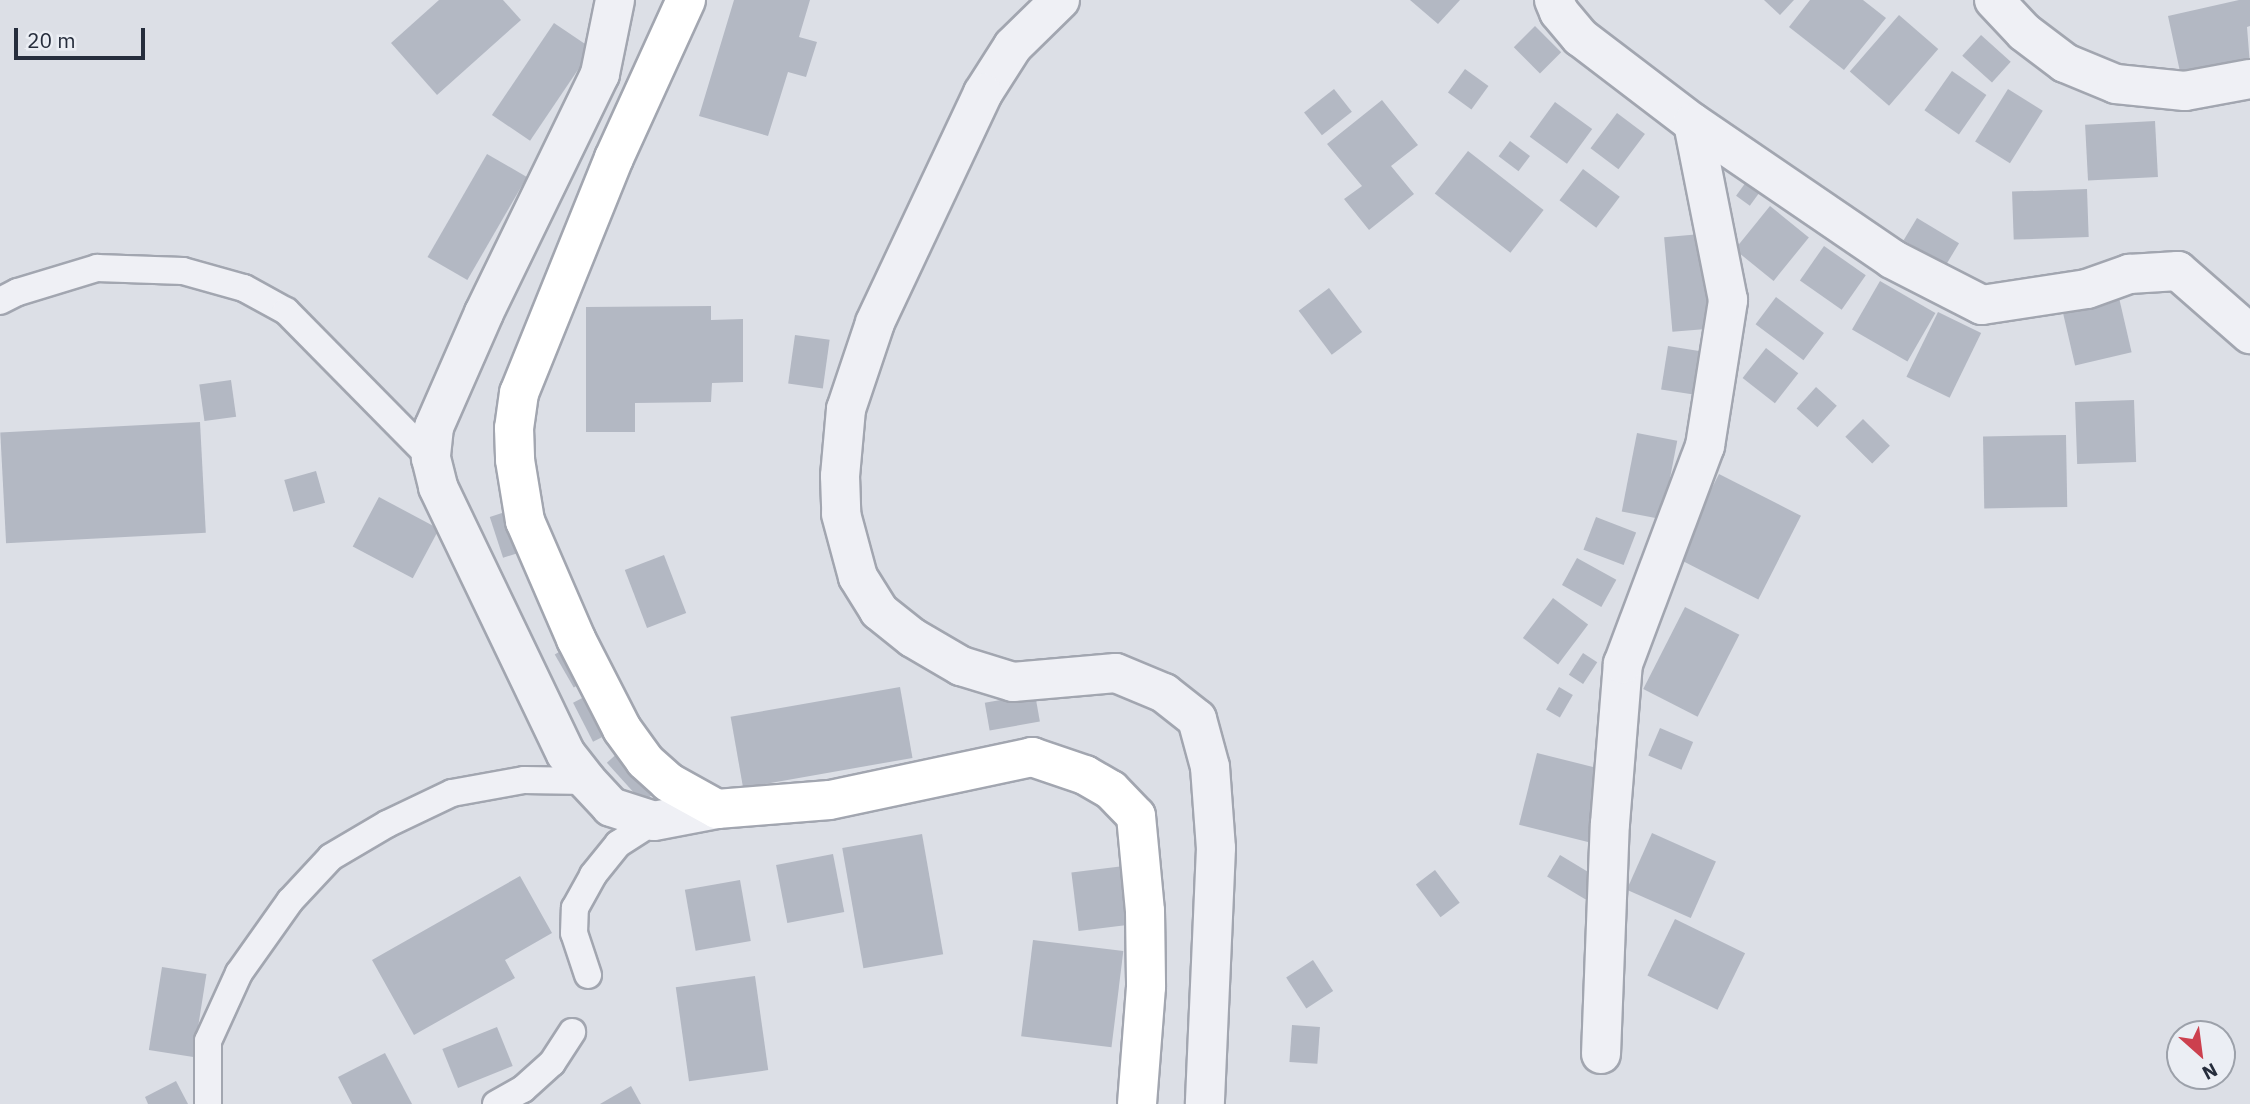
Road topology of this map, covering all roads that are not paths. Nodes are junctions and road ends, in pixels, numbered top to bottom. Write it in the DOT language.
graph roads {
  1 [pos="615,0"];
  2 [pos="686,0"];
  3 [pos="1060,0"];
  4 [pos="1554,0"];
  5 [pos="1994,0"];
  6 [pos="2250,79"];
  7 [pos="1693,123"];
  8 [pos="0,301"];
  9 [pos="2250,334"];
  10 [pos="431,458"];
  11 [pos="587,782"];
  12 [pos="717,810"];
  13 [pos="654,821"];
  14 [pos="588,975"];
  15 [pos="572,1032"];
  16 [pos="1601,1054"];
  17 [pos="208,1104"];
  18 [pos="496,1104"];
  19 [pos="1137,1104"];
  20 [pos="1205,1104"];
  1 -- 10 [label="street"];
  2 -- 12 [label="street"];
  3 -- 20 [label="street"];
  4 -- 7 [label="street"];
  5 -- 6 [label="street"];
  7 -- 9 [label="street"];
  7 -- 16 [label="street"];
  8 -- 10 [label="lane"];
  10 -- 11 [label="street"];
  11 -- 13 [label="street"];
  11 -- 17 [label="lane"];
  12 -- 13 [label="street"];
  12 -- 19 [label="street"];
  13 -- 14 [label="lane"];
  15 -- 18 [label="lane"];
}
